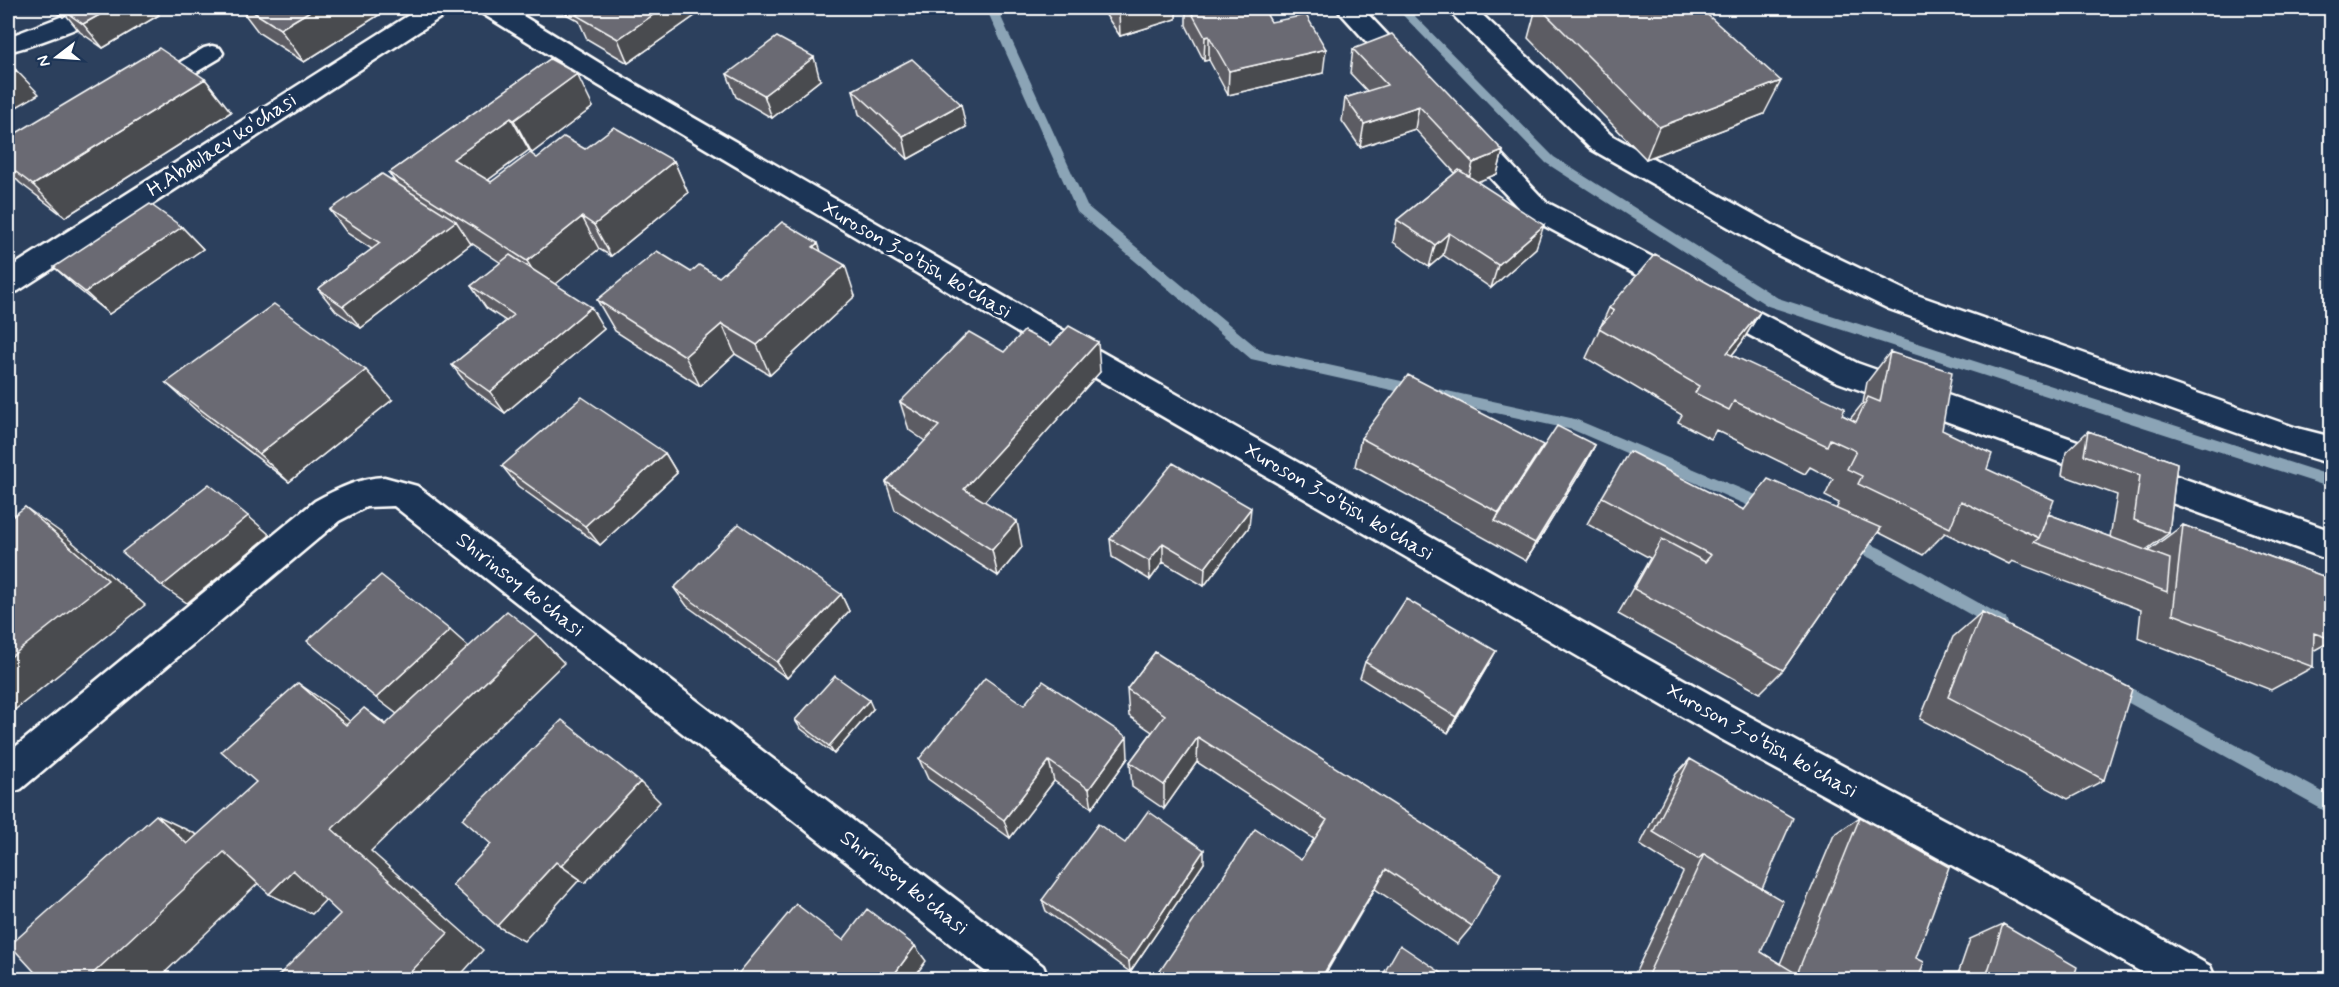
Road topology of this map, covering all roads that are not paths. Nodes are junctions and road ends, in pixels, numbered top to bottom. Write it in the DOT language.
graph roads {
  1 [pos="100,8"];
  2 [pos="437,8"];
  3 [pos="492,8"];
  4 [pos="1348,8"];
  5 [pos="1461,8"];
  6 [pos="8,45"];
  7 [pos="212,52"];
  8 [pos="140,96"];
  9 [pos="8,283"];
  10 [pos="2331,451"];
  11 [pos="2331,546"];
  12 [pos="8,776"];
  13 [pos="1029,980"];
  14 [pos="2196,980"];
  1 -- 6 [label="lane"];
  2 -- 9 [label="street, H.Abdulaev ko'chasi"];
  3 -- 14 [label="street, Xuroson 3-o'tish ko'chasi"];
  4 -- 11 [label="street"];
  5 -- 10 [label="street"];
  7 -- 8 [label="lane"];
  12 -- 13 [label="street, Shirinsoy ko'chasi"];
}
